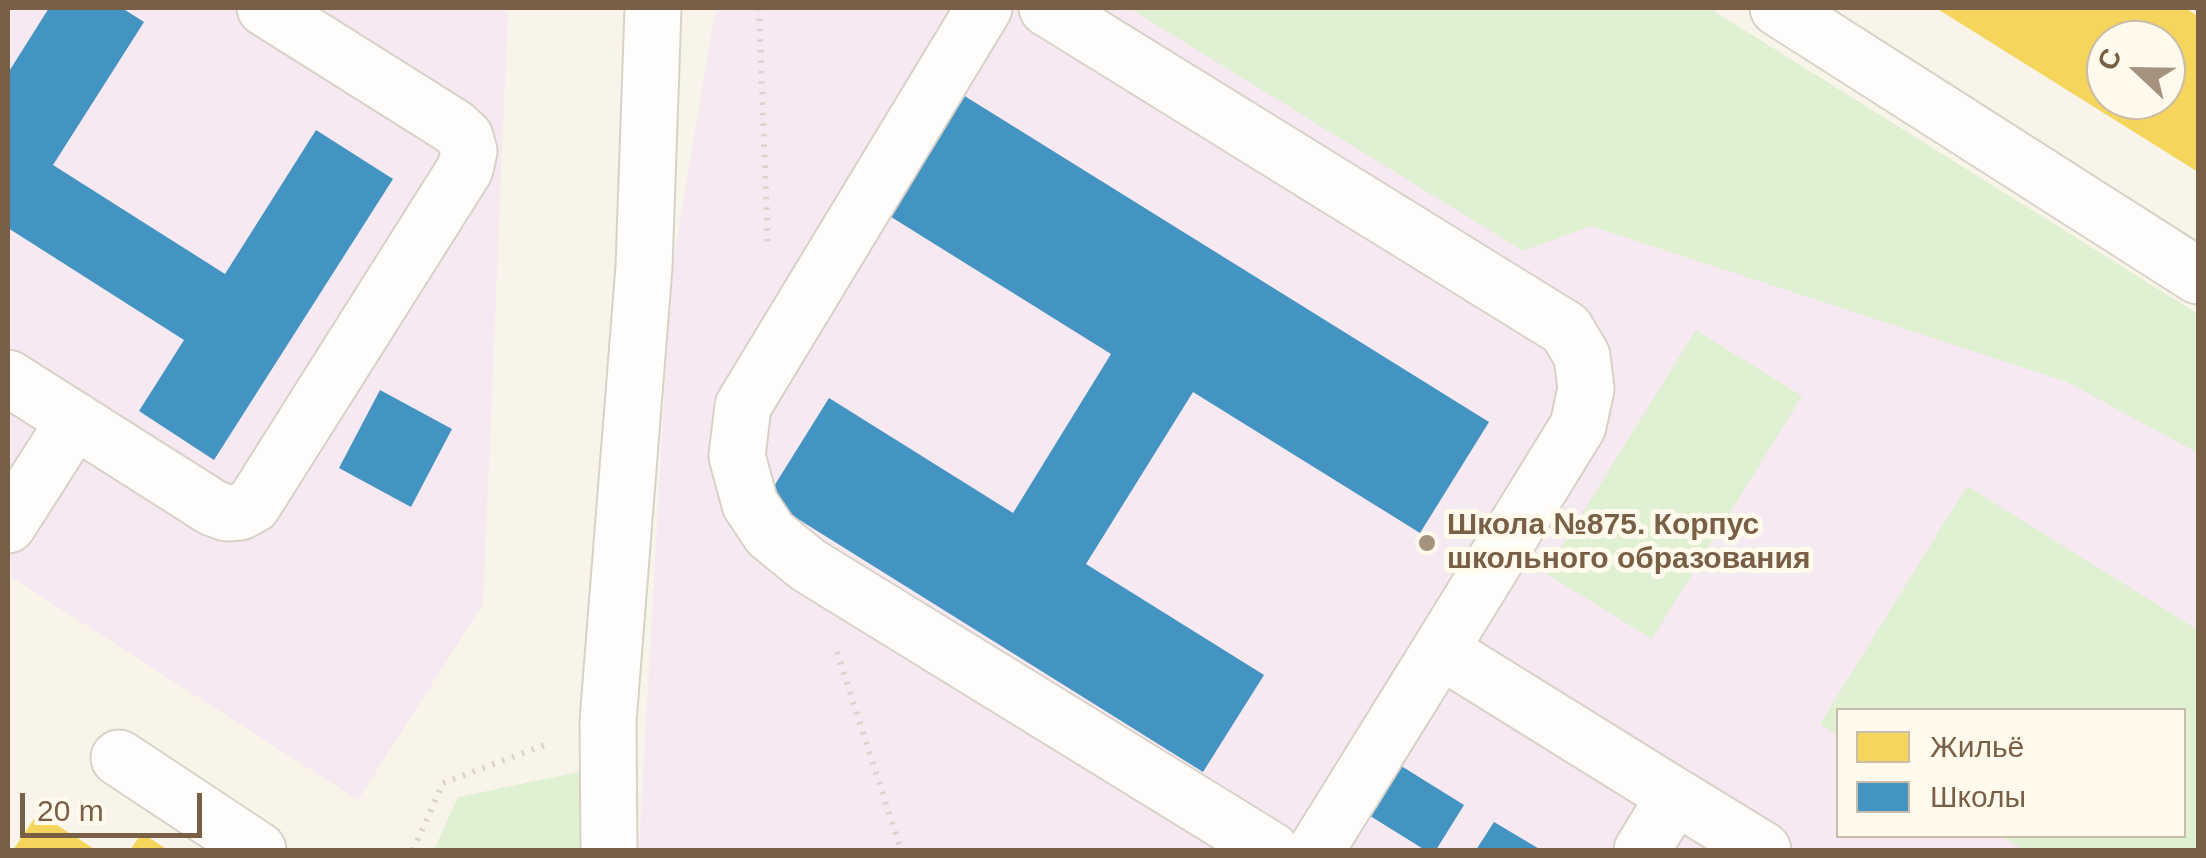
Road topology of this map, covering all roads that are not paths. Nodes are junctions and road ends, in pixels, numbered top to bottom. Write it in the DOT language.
graph roads {
  1 [pos="266,8"];
  2 [pos="653,8"];
  3 [pos="984,8"];
  4 [pos="1047,8"];
  5 [pos="1778,8"];
  6 [pos="2198,276"];
  7 [pos="8,378"];
  8 [pos="74,420"];
  9 [pos="8,525"];
  10 [pos="1440,650"];
  11 [pos="119,758"];
  12 [pos="1676,796"];
  13 [pos="258,850"];
  14 [pos="609,850"];
  15 [pos="1271,850"];
  16 [pos="1316,850"];
  17 [pos="1642,850"];
  18 [pos="1763,850"];
  1 -- 8 [label="lane"];
  2 -- 14 [label="lane"];
  3 -- 15 [label="lane"];
  4 -- 10 [label="lane"];
  5 -- 6 [label="lane"];
  7 -- 8 [label="lane"];
  8 -- 9 [label="lane"];
  10 -- 12 [label="lane"];
  10 -- 16 [label="lane"];
  11 -- 13 [label="lane"];
  12 -- 17 [label="lane"];
  12 -- 18 [label="lane"];
}
